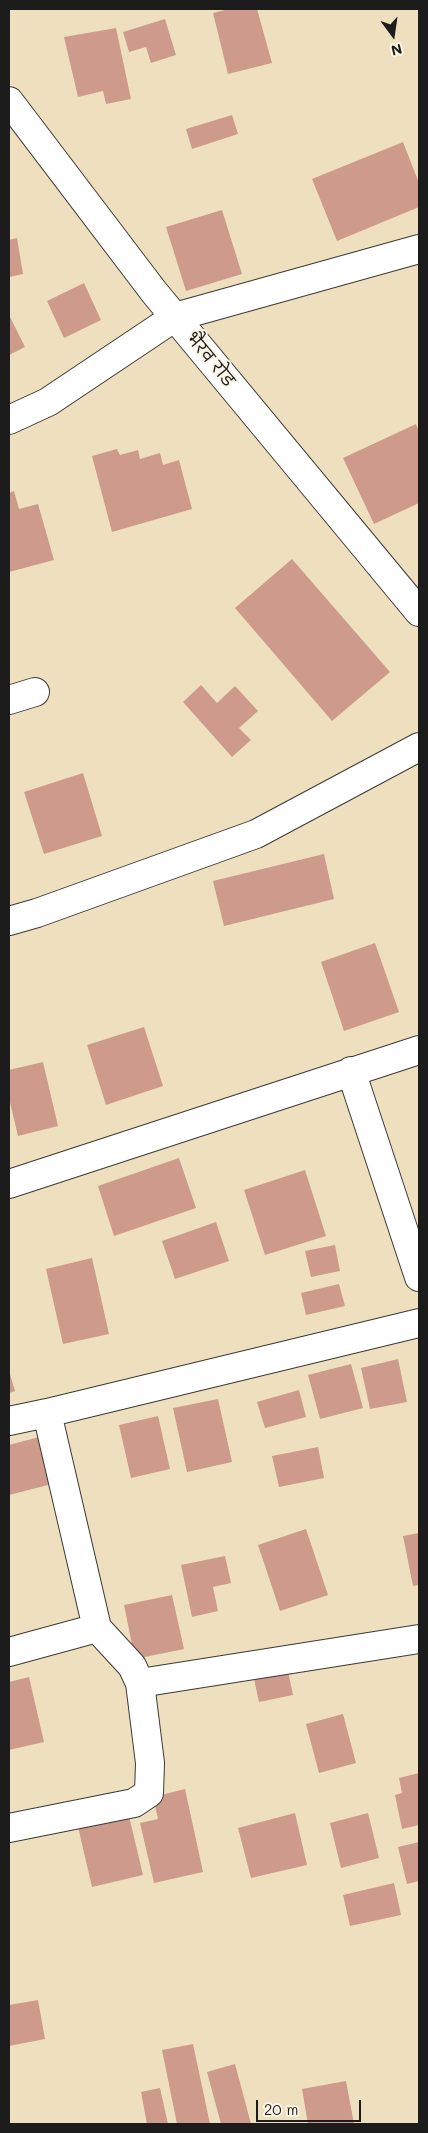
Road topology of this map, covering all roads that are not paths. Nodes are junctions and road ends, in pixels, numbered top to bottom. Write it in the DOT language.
graph roads {
  1 [pos="9,101"];
  2 [pos="419,249"];
  3 [pos="175,317"];
  4 [pos="9,420"];
  5 [pos="419,612"];
  6 [pos="35,692"];
  7 [pos="9,700"];
  8 [pos="419,747"];
  9 [pos="9,921"];
  10 [pos="419,1050"];
  11 [pos="351,1071"];
  12 [pos="9,1184"];
  13 [pos="419,1277"];
  14 [pos="419,1324"];
  15 [pos="47,1413"];
  16 [pos="9,1421"];
  17 [pos="97,1628"];
  18 [pos="419,1639"];
  19 [pos="9,1652"];
  20 [pos="140,1683"];
  21 [pos="9,1828"];
  1 -- 3 [label="street, भैरव रोड"];
  2 -- 3 [label="street"];
  3 -- 4 [label="street"];
  3 -- 5 [label="street, भैरव रोड"];
  6 -- 7 [label="street"];
  8 -- 9 [label="street"];
  10 -- 11 [label="street"];
  11 -- 12 [label="street"];
  11 -- 13 [label="street"];
  14 -- 15 [label="street"];
  15 -- 16 [label="street"];
  15 -- 17 [label="street"];
  17 -- 19 [label="street"];
  17 -- 20 [label="street"];
  18 -- 20 [label="street"];
  20 -- 21 [label="street"];
}
